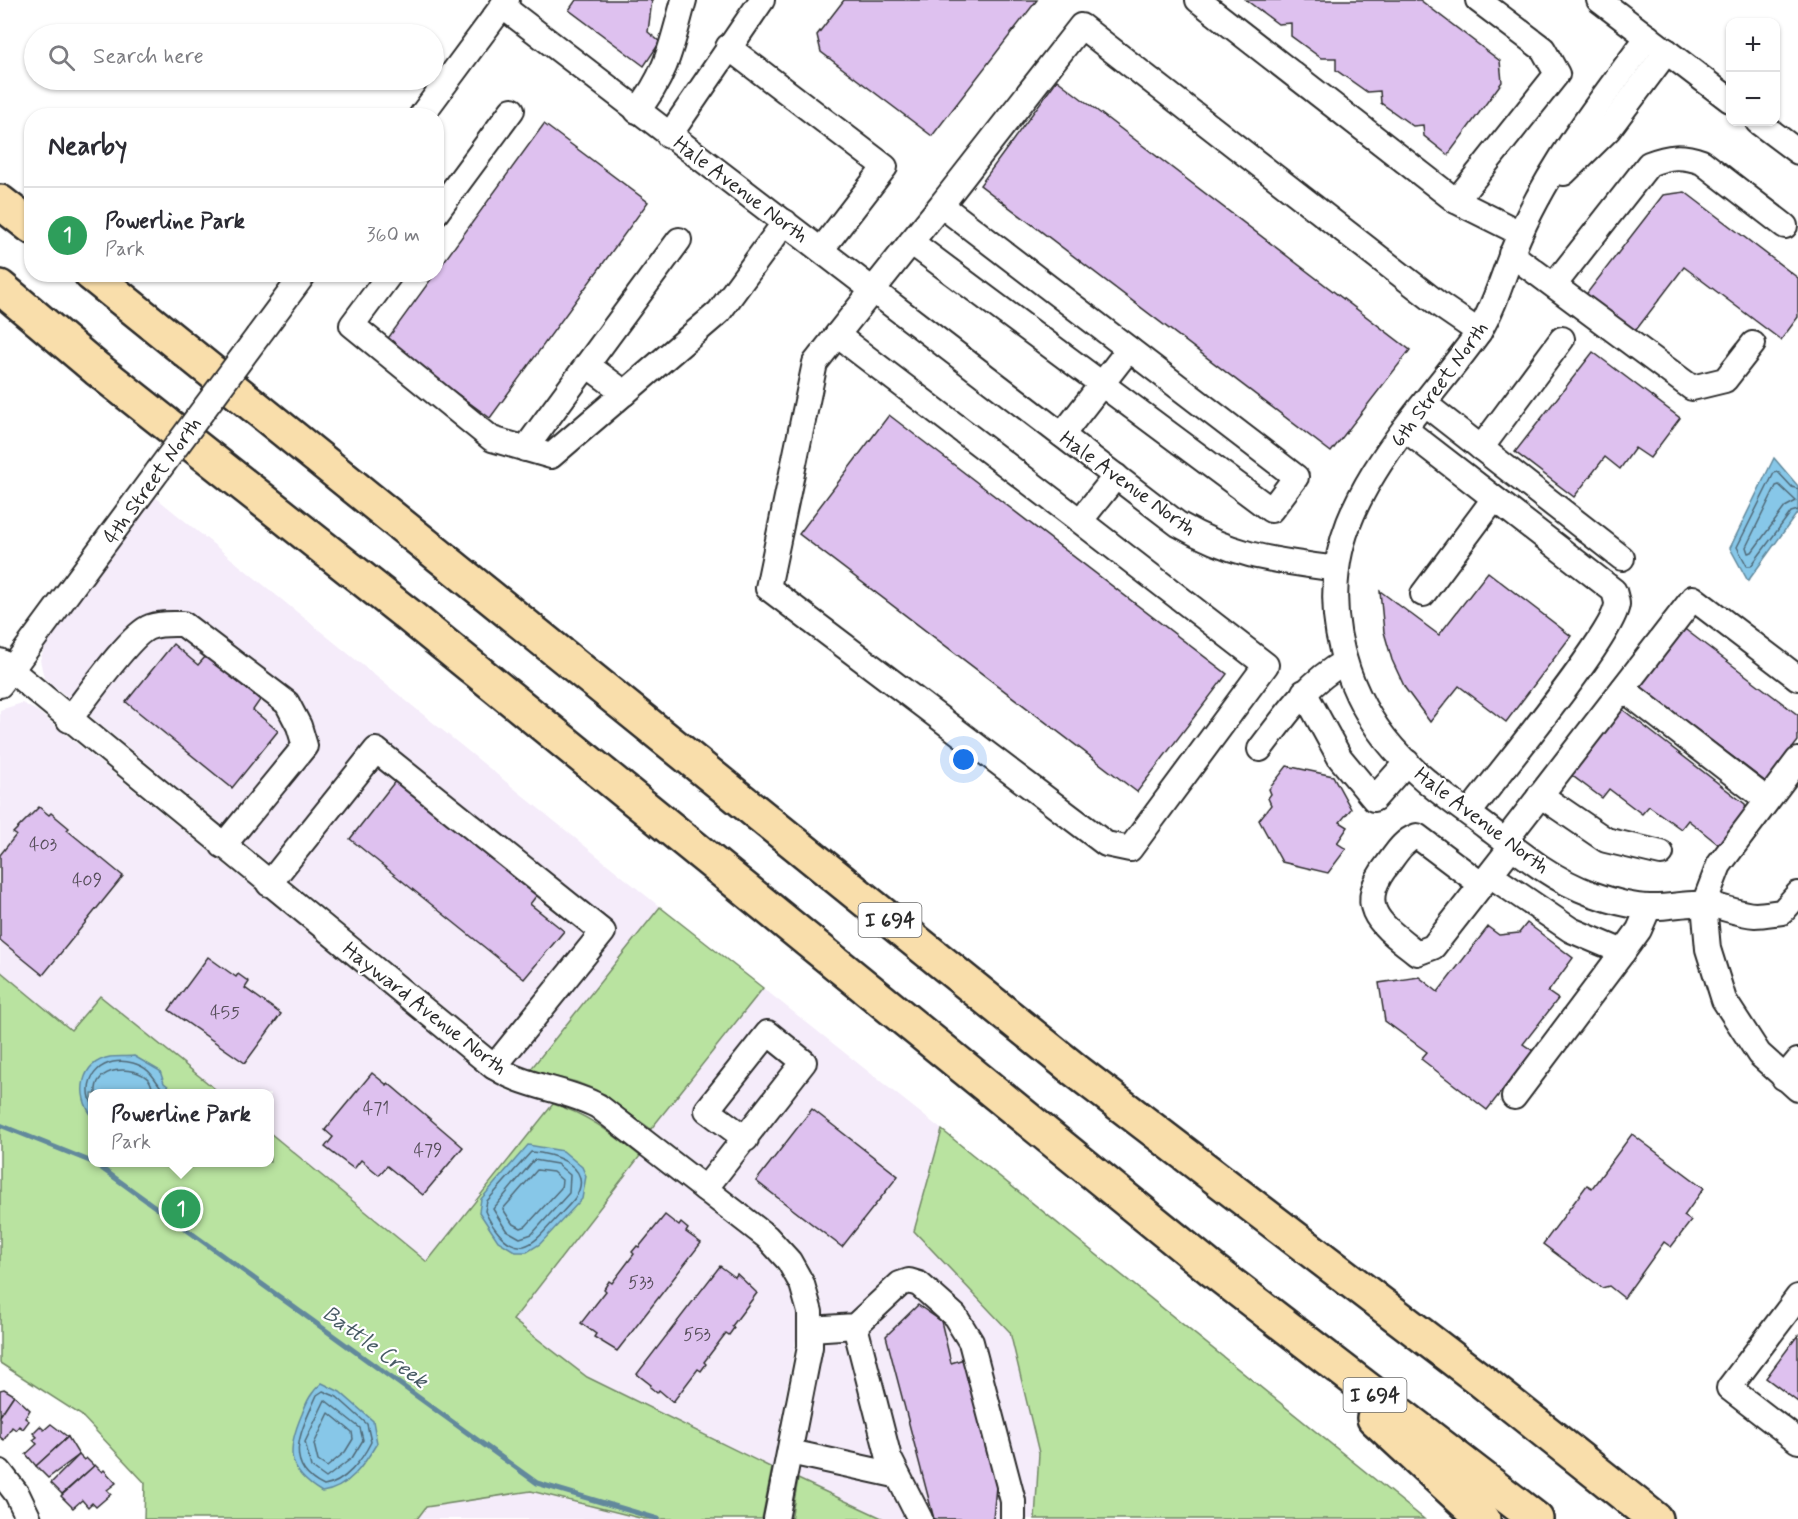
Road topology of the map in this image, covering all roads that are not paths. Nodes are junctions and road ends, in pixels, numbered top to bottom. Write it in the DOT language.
graph roads {
  1 [pos="684,0"];
  2 [pos="762,0"];
  3 [pos="1198,0"];
  4 [pos="1478,0"];
  5 [pos="1599,0"];
  6 [pos="505,3"];
  7 [pos="1648,37"];
  8 [pos="728,47"];
  9 [pos="1667,51"];
  10 [pos="444,86"];
  11 [pos="441,90"];
  12 [pos="1726,96"];
  13 [pos="428,108"];
  14 [pos="512,110"];
  15 [pos="637,111"];
  16 [pos="1763,126"];
  17 [pos="669,136"];
  18 [pos="1798,152"];
  19 [pos="1541,196"];
  20 [pos="1456,201"];
  21 [pos="0,202"];
  22 [pos="444,202"];
  23 [pos="941,205"];
  24 [pos="24,221"];
  25 [pos="785,222"];
  26 [pos="1785,226"];
  27 [pos="679,240"];
  28 [pos="911,242"];
  29 [pos="1516,243"];
  30 [pos="821,250"];
  31 [pos="101,282"];
  32 [pos="298,282"];
  33 [pos="384,282"];
  34 [pos="1554,285"];
  35 [pos="0,287"];
  36 [pos="874,290"];
  37 [pos="1479,332"];
  38 [pos="837,335"];
  39 [pos="1562,339"];
  40 [pos="1753,344"];
  41 [pos="1129,349"];
  42 [pos="587,365"];
  43 [pos="1101,384"];
  44 [pos="625,393"];
  45 [pos="1425,404"];
  46 [pos="1406,430"];
  47 [pos="1062,435"];
  48 [pos="1481,448"];
  49 [pos="525,449"];
  50 [pos="1116,476"];
  51 [pos="1494,499"];
  52 [pos="1080,521"];
  53 [pos="1623,558"];
  54 [pos="1337,569"];
  55 [pos="1423,594"];
  56 [pos="1344,662"];
  57 [pos="4,672"];
  58 [pos="1798,678"];
  59 [pos="1623,688"];
  60 [pos="1304,692"];
  61 [pos="69,720"];
  62 [pos="1260,749"];
  63 [pos="1798,760"];
  64 [pos="1407,762"];
  65 [pos="1540,795"];
  66 [pos="1767,800"];
  67 [pos="1469,813"];
  68 [pos="1508,843"];
  69 [pos="223,846"];
  70 [pos="1660,853"];
  71 [pos="1486,880"];
  72 [pos="269,884"];
  73 [pos="1798,894"];
  74 [pos="1704,903"];
  75 [pos="1649,907"];
  76 [pos="1623,952"];
  77 [pos="494,1066"];
  78 [pos="1793,1076"];
  79 [pos="1514,1097"];
  80 [pos="746,1139"];
  81 [pos="705,1189"];
  82 [pos="1214,1270"];
  83 [pos="1798,1297"];
  84 [pos="855,1326"];
  85 [pos="811,1329"];
  86 [pos="1798,1441"];
  87 [pos="790,1452"];
  88 [pos="0,1472"];
  89 [pos="895,1474"];
  90 [pos="1651,1514"];
  91 [pos="29,1519"];
  92 [pos="776,1519"];
  93 [pos="920,1519"];
  94 [pos="1013,1519"];
  95 [pos="1483,1519"];
  96 [pos="1536,1519"];
  1 -- 15 [label="street"];
  2 -- 8 [label="street"];
  3 -- 20 [label="street"];
  4 -- 20 [label="street"];
  5 -- 7 [label="street"];
  6 -- 10 [label="street"];
  6 -- 15 [label="street, Hale Avenue North"];
  7 -- 9 [label="street"];
  7 -- 19 [label="street, 6th Street North"];
  8 -- 17 [label="street"];
  8 -- 30 [label="street"];
  9 -- 12 [label="street"];
  9 -- 19 [label="street, 6th Street North"];
  11 -- 13 [label="street"];
  14 -- 22 [label="street"];
  15 -- 17 [label="street, Hale Avenue North"];
  16 -- 18 [label="street"];
  17 -- 25 [label="street, Hale Avenue North"];
  19 -- 29 [label="street, 6th Street North"];
  20 -- 29 [label="street"];
  21 -- 24 [label="highway"];
  23 -- 28 [label="street"];
  23 -- 37 [label="street"];
  23 -- 41 [label="street"];
  25 -- 30 [label="street, Hale Avenue North"];
  25 -- 44 [label="street"];
  26 -- 34 [label="street"];
  27 -- 42 [label="street"];
  28 -- 36 [label="street"];
  28 -- 43 [label="street"];
  29 -- 34 [label="street"];
  29 -- 37 [label="street, 6th Street North"];
  30 -- 36 [label="street, Hale Avenue North"];
  31 -- 90 [label="highway, I 694"];
  32 -- 57 [label="street, 4th Street North, bridge"];
  33 -- 49 [label="street"];
  34 -- 40 [label="street"];
  35 -- 82 [label="highway, I 694"];
  36 -- 38 [label="street"];
  36 -- 47 [label="street, Hale Avenue North"];
  37 -- 45 [label="street, 6th Street North"];
  38 -- 52 [label="street"];
  38 -- 52 [label="street"];
  39 -- 48 [label="street"];
  41 -- 43 [label="street"];
  41 -- 43 [label="street"];
  42 -- 44 [label="street"];
  42 -- 49 [label="street"];
  43 -- 47 [label="street"];
  44 -- 49 [label="street"];
  45 -- 46 [label="street, 6th Street North"];
  45 -- 48 [label="street"];
  46 -- 51 [label="street"];
  46 -- 54 [label="street, 6th Street North"];
  47 -- 50 [label="street, Hale Avenue North"];
  48 -- 53 [label="street"];
  50 -- 52 [label="street"];
  50 -- 54 [label="street, Hale Avenue North"];
  51 -- 55 [label="street"];
  51 -- 67 [label="street"];
  54 -- 56 [label="street, Hale Avenue North"];
  56 -- 60 [label="street"];
  56 -- 64 [label="street, Hale Avenue North"];
  57 -- 61 [label="street, Hayward Avenue North"];
  58 -- 59 [label="street"];
  59 -- 65 [label="street"];
  59 -- 66 [label="street"];
  60 -- 62 [label="street"];
  60 -- 64 [label="street"];
  61 -- 69 [label="street, Hayward Avenue North"];
  61 -- 69 [label="street"];
  63 -- 66 [label="street"];
  64 -- 67 [label="street, Hale Avenue North"];
  65 -- 68 [label="street"];
  65 -- 70 [label="street"];
  66 -- 74 [label="street"];
  67 -- 68 [label="street, Hale Avenue North"];
  68 -- 71 [label="street"];
  68 -- 75 [label="street, Hale Avenue North"];
  69 -- 72 [label="street, Hayward Avenue North"];
  71 -- 71 [label="street"];
  71 -- 76 [label="street"];
  72 -- 77 [label="street, Hayward Avenue North"];
  72 -- 77 [label="street"];
  73 -- 74 [label="street, Hale Avenue North"];
  74 -- 75 [label="street, Hale Avenue North"];
  74 -- 78 [label="street"];
  75 -- 76 [label="street"];
  76 -- 79 [label="street"];
  77 -- 81 [label="street, Hayward Avenue North"];
  80 -- 81 [label="street"];
  81 -- 85 [label="street, Hayward Avenue North"];
  82 -- 95 [label="highway"];
  82 -- 96 [label="highway, I 694"];
  83 -- 86 [label="street"];
  84 -- 85 [label="street"];
  84 -- 89 [label="street"];
  84 -- 94 [label="street"];
  85 -- 87 [label="street, Hayward Avenue North"];
  87 -- 89 [label="street"];
  87 -- 92 [label="street, Hayward Avenue North"];
  88 -- 91 [label="street"];
  89 -- 93 [label="street"];
}
